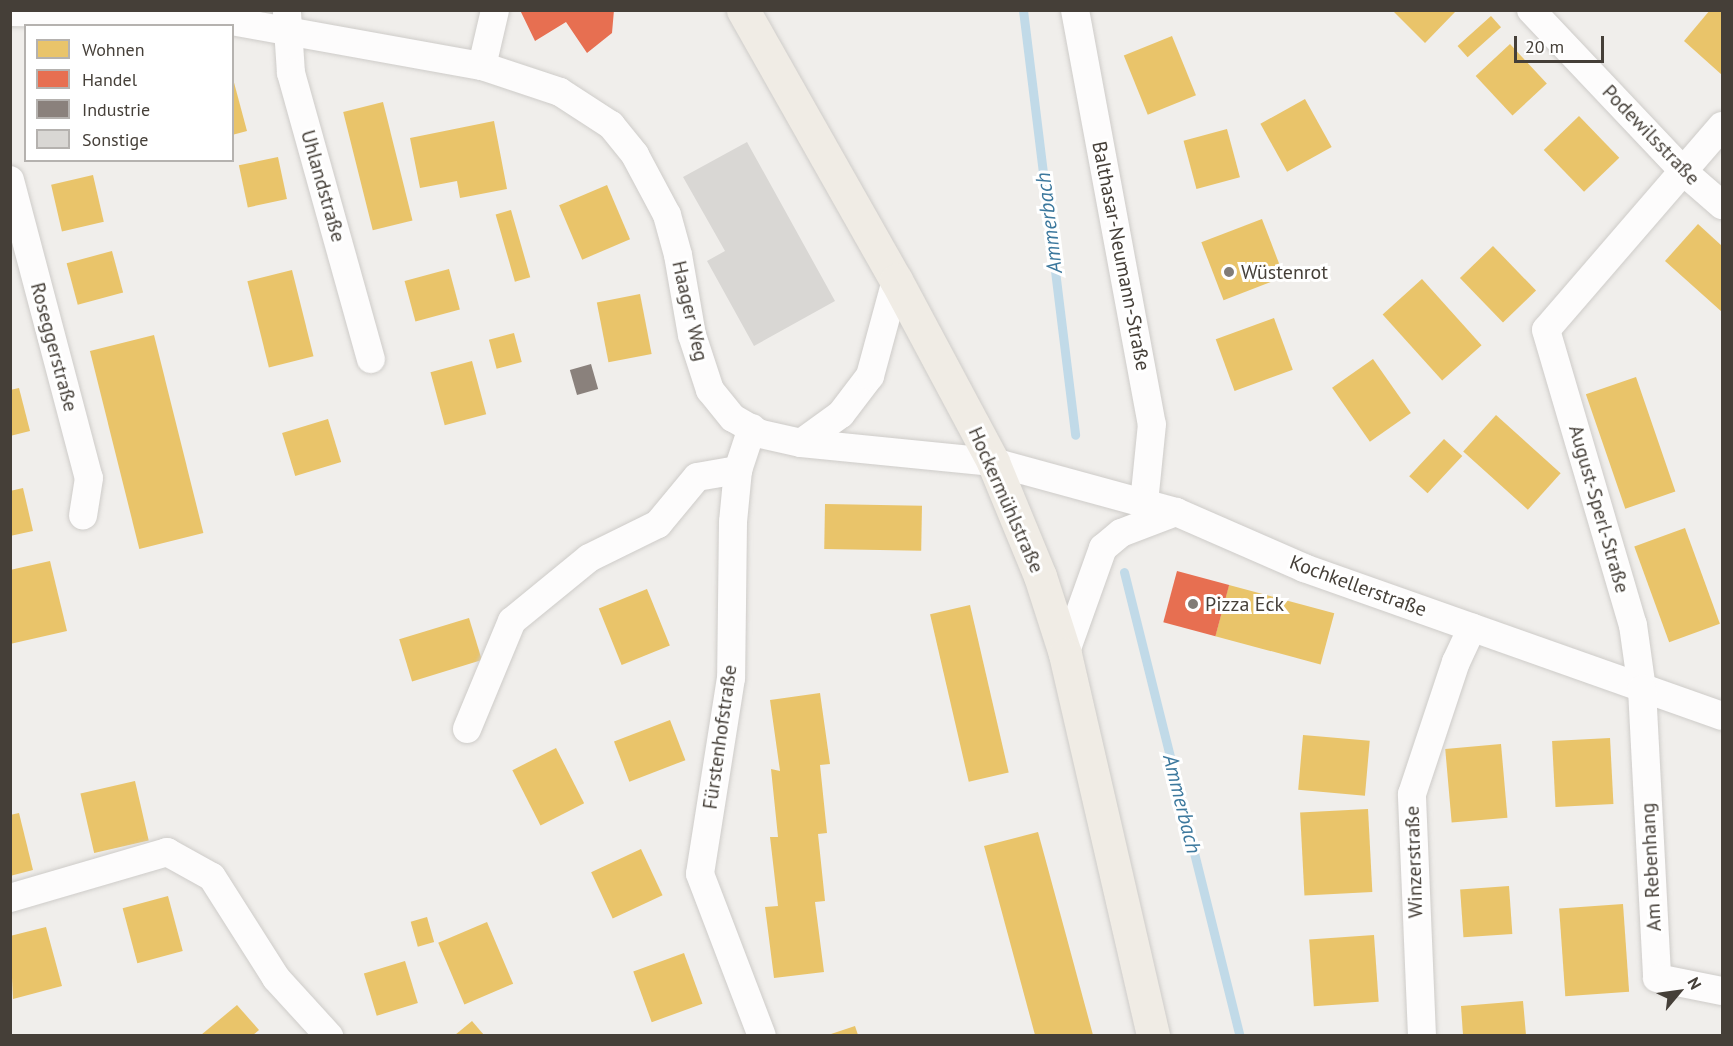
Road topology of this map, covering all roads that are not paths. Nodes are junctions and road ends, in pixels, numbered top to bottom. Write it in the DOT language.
graph roads {
  1 [pos="495,10"];
  2 [pos="743,10"];
  3 [pos="1075,10"];
  4 [pos="1532,10"];
  5 [pos="10,12"];
  6 [pos="288,21"];
  7 [pos="482,66"];
  8 [pos="1722,126"];
  9 [pos="1685,173"];
  10 [pos="10,180"];
  11 [pos="1722,205"];
  12 [pos="896,280"];
  13 [pos="371,359"];
  14 [pos="752,428"];
  15 [pos="801,443"];
  16 [pos="993,462"];
  17 [pos="738,471"];
  18 [pos="1144,503"];
  19 [pos="1176,512"];
  20 [pos="83,516"];
  21 [pos="1472,628"];
  22 [pos="1065,654"];
  23 [pos="1642,689"];
  24 [pos="1722,716"];
  25 [pos="467,729"];
  26 [pos="10,898"];
  27 [pos="1722,991"];
  28 [pos="329,1035"];
  29 [pos="762,1035"];
  30 [pos="1153,1035"];
  31 [pos="1422,1035"];
  1 -- 7 [label="street"];
  2 -- 12 [label="main road, Hockermühlstraße"];
  3 -- 18 [label="street, Balthasar-Neumann-Straße"];
  4 -- 9 [label="street, Podewilsstraße"];
  5 -- 6 [label="street, Haager Weg"];
  6 -- 7 [label="street, Haager Weg"];
  6 -- 13 [label="street, Uhlandstraße"];
  7 -- 14 [label="street, Haager Weg"];
  8 -- 9 [label="street"];
  9 -- 11 [label="street, Podewilsstraße"];
  9 -- 23 [label="street, August-Sperl-Straße"];
  10 -- 20 [label="street, Roseggerstraße"];
  12 -- 15 [label="street"];
  12 -- 16 [label="main road, Hockermühlstraße"];
  14 -- 15 [label="street, Haager Weg"];
  14 -- 17 [label="street, Fürstenhofstraße"];
  15 -- 16 [label="street, Haager Weg"];
  16 -- 18 [label="street, Kochkellerstraße"];
  16 -- 22 [label="main road, Hockermühlstraße"];
  17 -- 25 [label="street"];
  17 -- 29 [label="street, Fürstenhofstraße"];
  18 -- 19 [label="street, Kochkellerstraße"];
  19 -- 21 [label="street, Kochkellerstraße"];
  19 -- 22 [label="street"];
  21 -- 23 [label="street, Kochkellerstraße"];
  21 -- 31 [label="street, Winzerstraße"];
  22 -- 30 [label="main road, Hockermühlstraße"];
  23 -- 24 [label="street, Kochkellerstraße"];
  23 -- 27 [label="street, Am Rebenhang"];
  26 -- 28 [label="street"];
}
